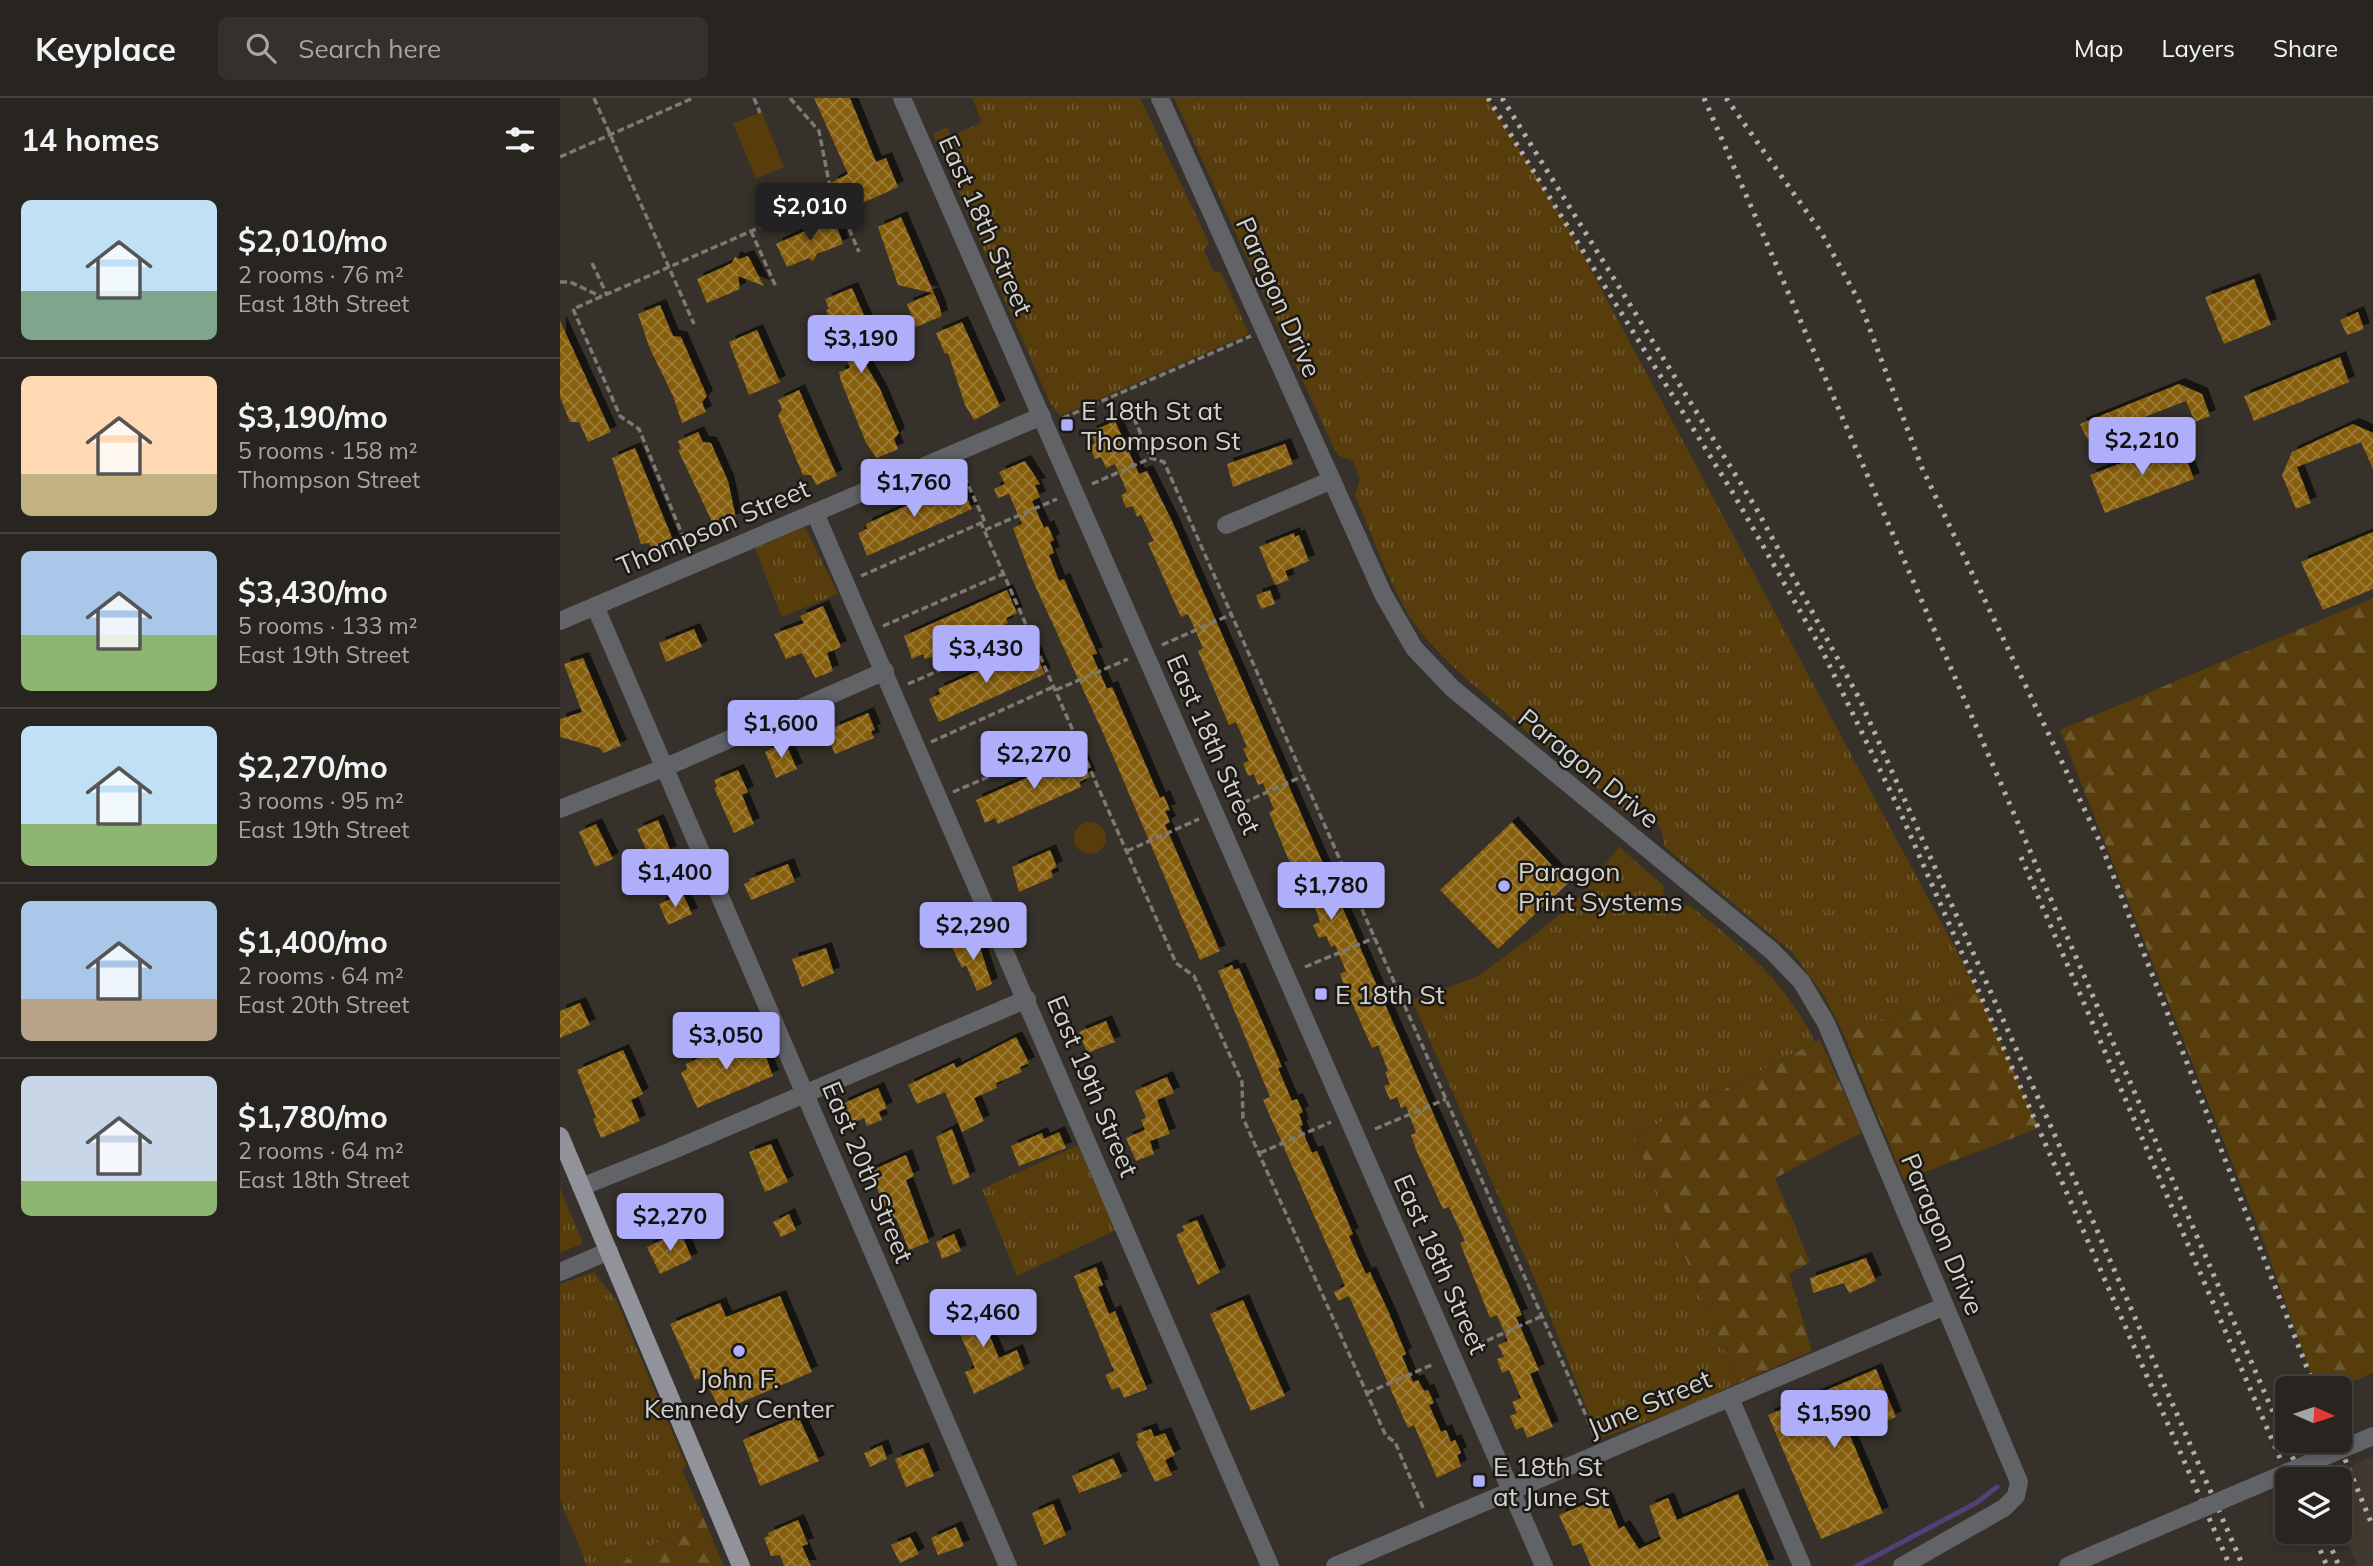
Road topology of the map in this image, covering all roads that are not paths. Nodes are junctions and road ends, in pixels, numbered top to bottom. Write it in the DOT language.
graph roads {
  1 [pos="902,98"];
  2 [pos="1160,98"];
  3 [pos="1042,416"];
  4 [pos="1332,480"];
  5 [pos="815,513"];
  6 [pos="1226,525"];
  7 [pos="595,607"];
  8 [pos="560,621"];
  9 [pos="885,671"];
  10 [pos="666,767"];
  11 [pos="560,809"];
  12 [pos="1027,999"];
  13 [pos="806,1094"];
  14 [pos="560,1136"];
  15 [pos="581,1187"];
  16 [pos="608,1251"];
  17 [pos="560,1272"];
  18 [pos="1945,1306"];
  19 [pos="1730,1398"];
  20 [pos="2373,1436"];
  21 [pos="1511,1491"];
  22 [pos="741,1566"];
  23 [pos="1008,1566"];
  24 [pos="1270,1566"];
  25 [pos="1335,1566"];
  26 [pos="1544,1566"];
  27 [pos="1802,1566"];
  28 [pos="1902,1566"];
  29 [pos="2068,1566"];
  1 -- 3 [label="street, East 18th Street"];
  2 -- 4 [label="street, Paragon Drive"];
  3 -- 5 [label="street, Thompson Street"];
  3 -- 21 [label="street, East 18th Street"];
  4 -- 6 [label="street"];
  4 -- 18 [label="street, Paragon Drive"];
  5 -- 7 [label="street, Thompson Street"];
  5 -- 9 [label="street, East 19th Street"];
  7 -- 8 [label="street, Thompson Street"];
  7 -- 10 [label="street, East 20th Street"];
  9 -- 10 [label="street"];
  9 -- 12 [label="street, East 19th Street"];
  10 -- 11 [label="street"];
  10 -- 13 [label="street, East 20th Street"];
  12 -- 13 [label="street"];
  12 -- 24 [label="street, East 19th Street"];
  13 -- 15 [label="street"];
  13 -- 23 [label="street, East 20th Street"];
  14 -- 15 [label="main road"];
  15 -- 16 [label="main road"];
  16 -- 17 [label="street"];
  16 -- 22 [label="main road"];
  18 -- 19 [label="street, June Street"];
  18 -- 28 [label="street, Paragon Drive"];
  19 -- 21 [label="street, June Street"];
  19 -- 27 [label="street"];
  20 -- 29 [label="street, bridge"];
  21 -- 25 [label="street, June Street"];
  21 -- 26 [label="street, East 18th Street"];
}
